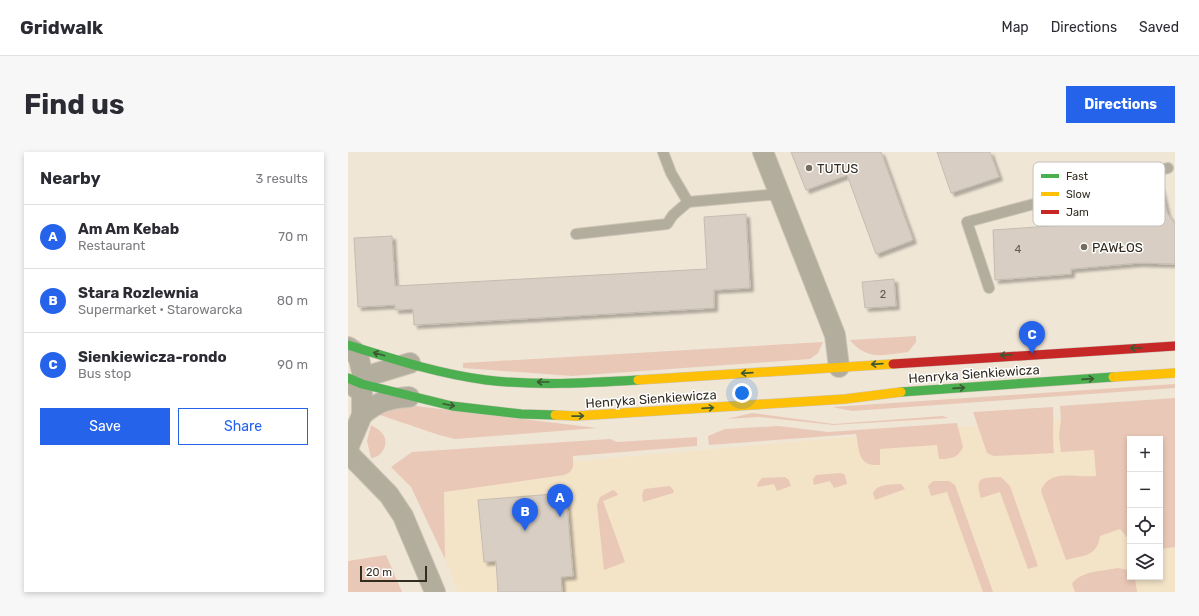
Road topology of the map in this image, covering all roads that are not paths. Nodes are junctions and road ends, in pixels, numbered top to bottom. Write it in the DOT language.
graph roads {
  1 [pos="663,152"];
  2 [pos="763,152"];
  3 [pos="1168,168"];
  4 [pos="1165,169"];
  5 [pos="779,194"];
  6 [pos="688,202"];
  7 [pos="1033,204"];
  8 [pos="576,234"];
  9 [pos="989,288"];
  10 [pos="348,346"];
  11 [pos="1175,346"];
  12 [pos="410,363"];
  13 [pos="839,367"];
  14 [pos="1175,373"];
  15 [pos="353,386"];
  16 [pos="411,397"];
  17 [pos="362,415"];
  18 [pos="348,448"];
  19 [pos="348,453"];
  20 [pos="435,592"];
  1 -- 6 [label="lane"];
  2 -- 5 [label="street"];
  3 -- 4 [label="lane"];
  5 -- 6 [label="lane"];
  5 -- 13 [label="street"];
  6 -- 8 [label="lane"];
  7 -- 9 [label="lane"];
  12 -- 10 [label="main road, Henryka Sienkiewicza, one-way"];
  10 -- 15 [label="street"];
  11 -- 13 [label="main road, Henryka Sienkiewicza, one-way"];
  13 -- 12 [label="main road, Henryka Sienkiewicza, one-way"];
  12 -- 15 [label="street"];
  16 -- 14 [label="main road, Henryka Sienkiewicza, one-way"];
  15 -- 16 [label="main road, Henryka Sienkiewicza"];
  15 -- 17 [label="street"];
  16 -- 17 [label="street"];
  17 -- 18 [label="street"];
  19 -- 20 [label="street"];
}
